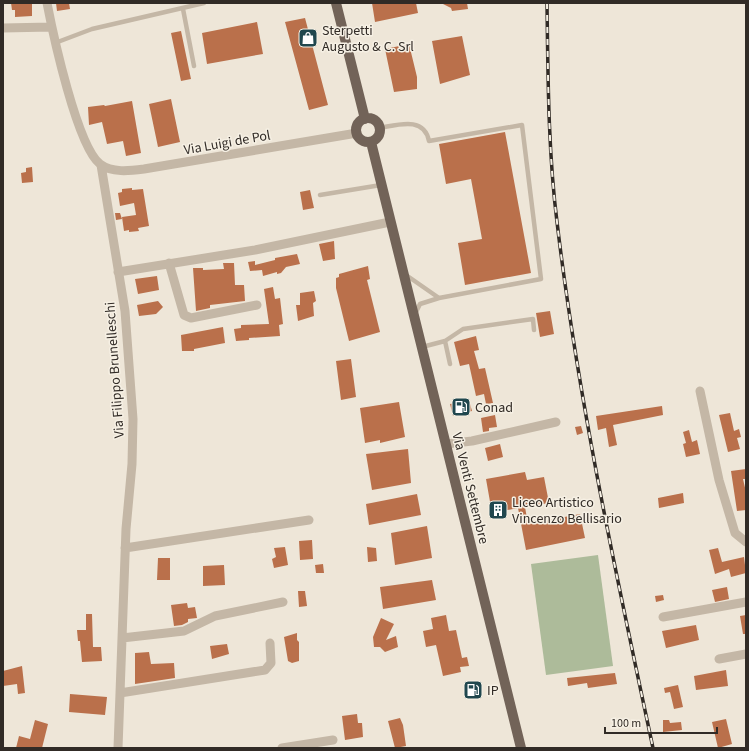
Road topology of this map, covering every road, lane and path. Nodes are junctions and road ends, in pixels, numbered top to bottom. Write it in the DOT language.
graph roads {
  1 [pos="47,3"];
  2 [pos="204,3"];
  3 [pos="336,3"];
  4 [pos="183,9"];
  5 [pos="51,27"];
  6 [pos="3,28"];
  7 [pos="55,43"];
  8 [pos="194,66"];
  9 [pos="365,119"];
  10 [pos="379,128"];
  11 [pos="357,133"];
  12 [pos="371,142"];
  13 [pos="101,165"];
  14 [pos="381,185"];
  15 [pos="320,195"];
  16 [pos="390,222"];
  17 [pos="169,263"];
  18 [pos="118,272"];
  19 [pos="403,273"];
  20 [pos="439,298"];
  21 [pos="257,305"];
  22 [pos="414,315"];
  23 [pos="534,330"];
  24 [pos="445,341"];
  25 [pos="422,347"];
  26 [pos="450,364"];
  27 [pos="700,392"];
  28 [pos="556,422"];
  29 [pos="446,444"];
  30 [pos="308,520"];
  31 [pos="746,542"];
  32 [pos="125,548"];
  33 [pos="283,602"];
  34 [pos="746,602"];
  35 [pos="663,617"];
  36 [pos="122,638"];
  37 [pos="270,642"];
  38 [pos="746,654"];
  39 [pos="719,659"];
  40 [pos="120,692"];
  41 [pos="333,740"];
  42 [pos="118,748"];
  43 [pos="282,748"];
  44 [pos="521,748"];
  1 -- 5 [label="street"];
  2 -- 4 [label="lane"];
  3 -- 9 [label="main road"];
  4 -- 7 [label="lane"];
  4 -- 8 [label="lane"];
  5 -- 6 [label="street"];
  5 -- 7 [label="street"];
  7 -- 13 [label="street"];
  9 -- 10 [label="main road"];
  9 -- 11 [label="main road"];
  10 -- 12 [label="main road"];
  10 -- 20 [label="lane"];
  11 -- 12 [label="main road"];
  11 -- 13 [label="street, Via Luigi de Pol"];
  12 -- 14 [label="main road, Via Venti Settembre"];
  13 -- 18 [label="street, Via Filippo Brunelleschi"];
  14 -- 15 [label="lane"];
  14 -- 16 [label="main road, Via Venti Settembre"];
  16 -- 17 [label="street"];
  16 -- 19 [label="main road, Via Venti Settembre"];
  17 -- 18 [label="street"];
  17 -- 21 [label="street"];
  18 -- 32 [label="street, Via Filippo Brunelleschi"];
  19 -- 20 [label="lane"];
  19 -- 22 [label="main road, Via Venti Settembre"];
  20 -- 22 [label="lane"];
  22 -- 25 [label="main road, Via Venti Settembre"];
  23 -- 24 [label="lane"];
  24 -- 25 [label="lane"];
  24 -- 26 [label="lane"];
  25 -- 29 [label="main road, Via Venti Settembre"];
  27 -- 31 [label="street"];
  28 -- 29 [label="street"];
  29 -- 44 [label="main road, Via Venti Settembre"];
  30 -- 32 [label="street"];
  32 -- 36 [label="street, Via Filippo Brunelleschi"];
  33 -- 36 [label="street"];
  34 -- 35 [label="street"];
  36 -- 40 [label="street, Via Filippo Brunelleschi"];
  37 -- 40 [label="street"];
  38 -- 39 [label="street"];
  40 -- 42 [label="street, Via Filippo Brunelleschi"];
  41 -- 43 [label="street"];
}
